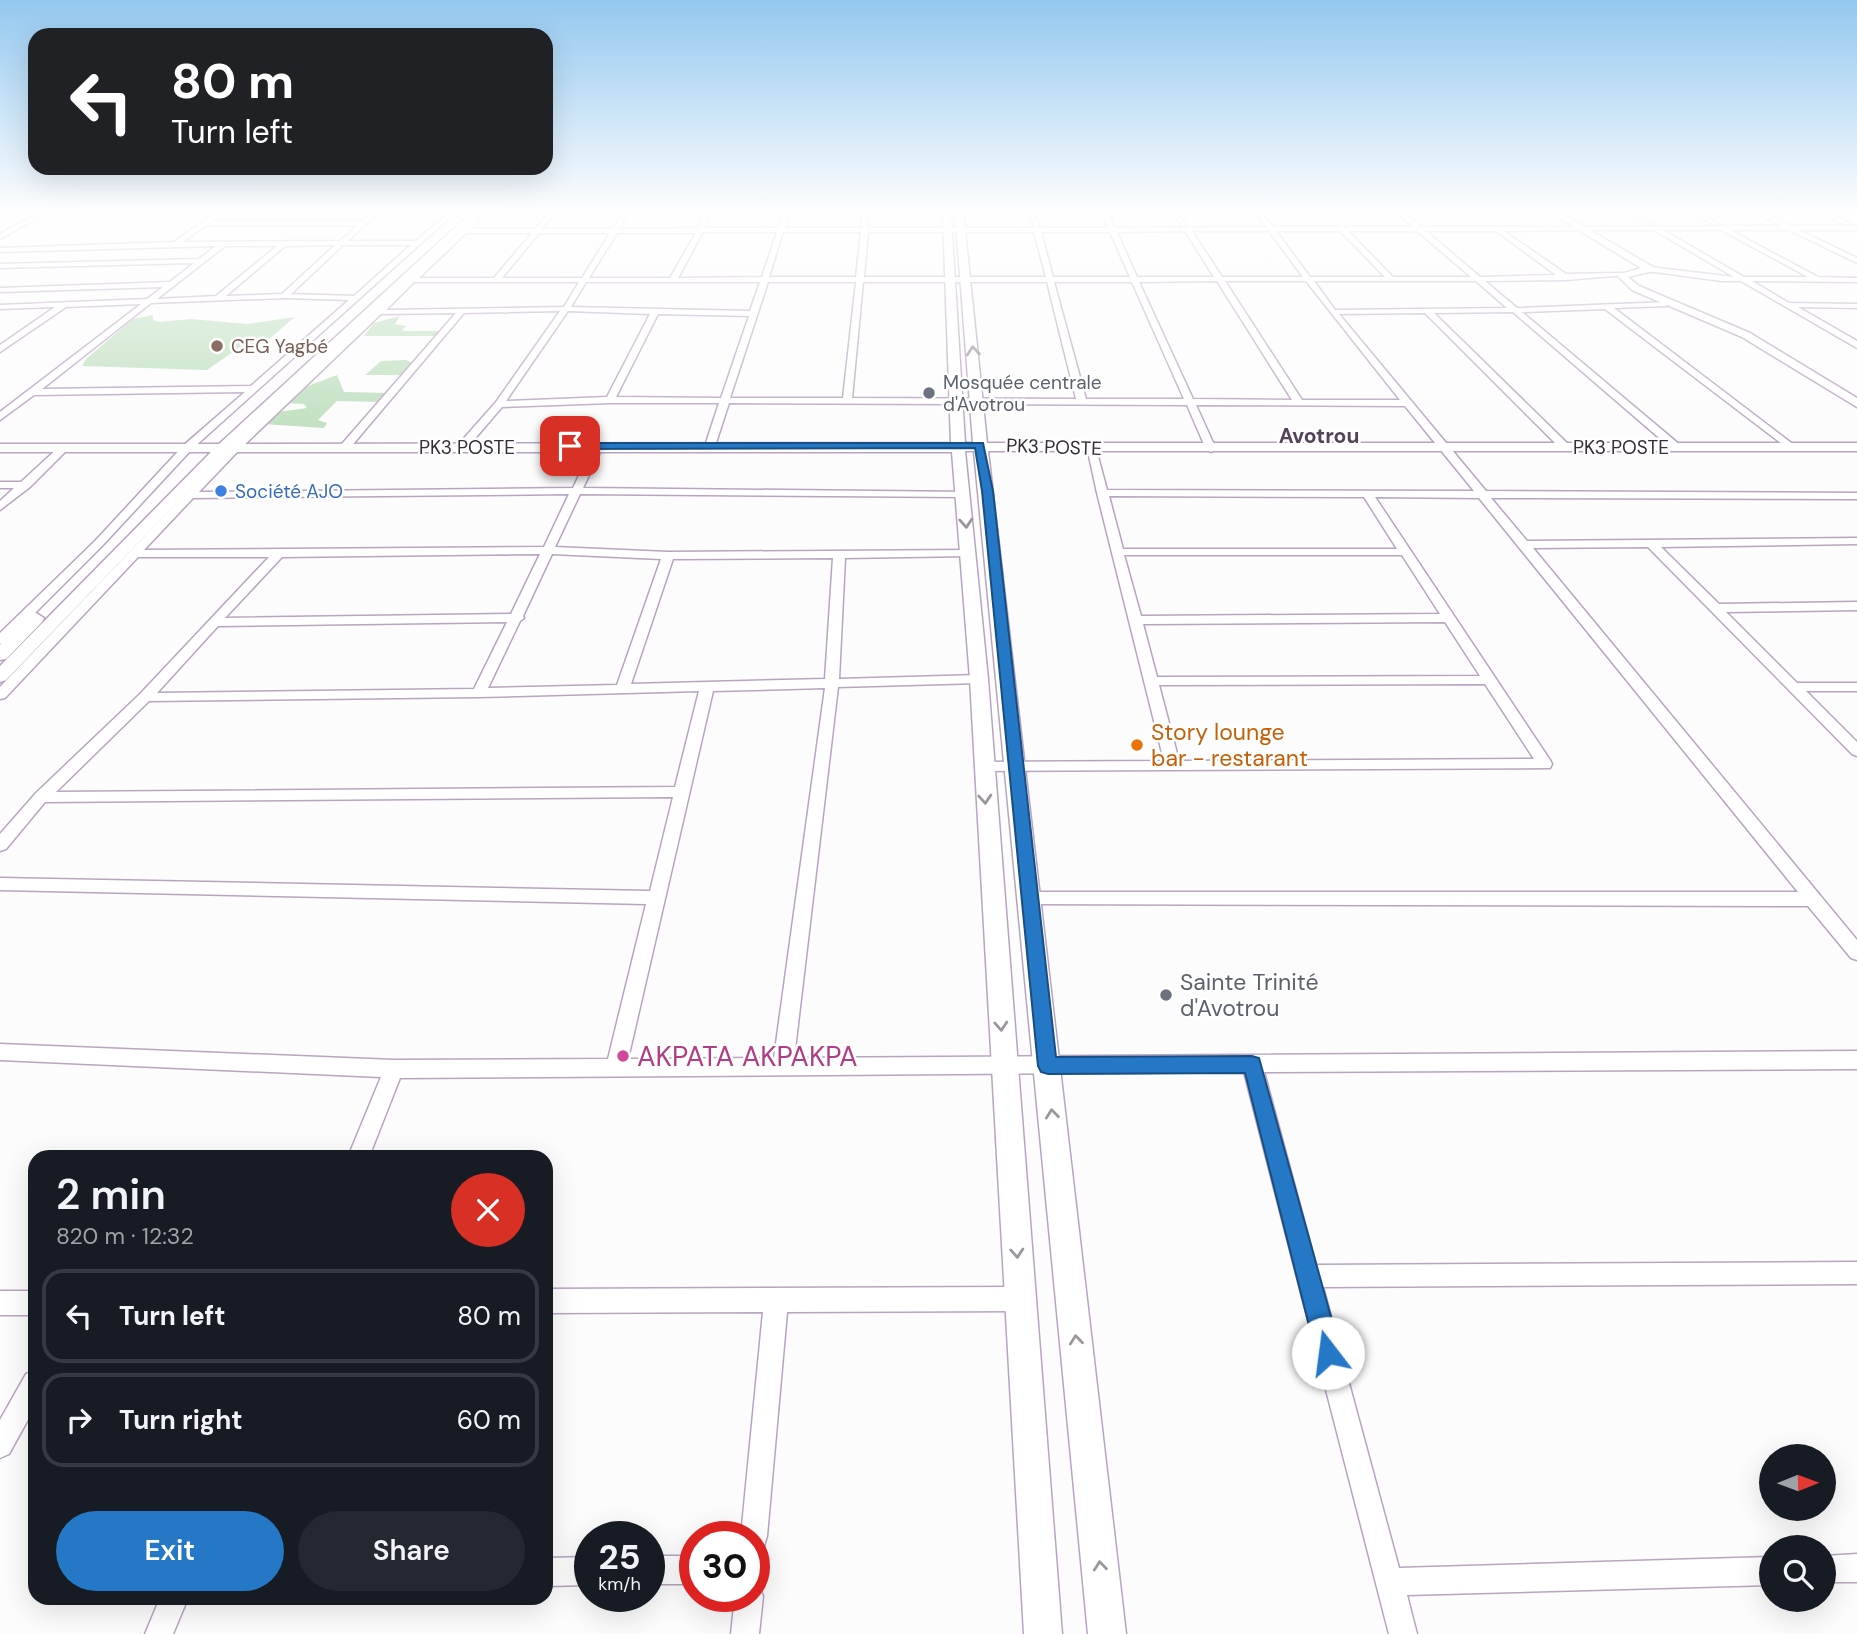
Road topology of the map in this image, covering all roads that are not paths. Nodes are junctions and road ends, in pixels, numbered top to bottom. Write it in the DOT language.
graph roads {
  1 [pos="79,287"];
  2 [pos="168,287"];
  3 [pos="231,287"];
  4 [pos="294,287"];
  5 [pos="369,287"];
  6 [pos="378,287"];
  7 [pos="398,287"];
  8 [pos="407,287"];
  9 [pos="578,287"];
  10 [pos="764,287"];
  11 [pos="857,287"];
  12 [pos="959,287"];
  13 [pos="1054,287"];
  14 [pos="1138,287"];
  15 [pos="1223,287"];
  16 [pos="1314,287"];
  17 [pos="1487,287"];
  18 [pos="1636,287"];
  19 [pos="1756,287"];
  20 [pos="0,290"];
  21 [pos="284,296"];
  22 [pos="356,298"];
  23 [pos="216,300"];
  24 [pos="151,301"];
  25 [pos="1666,304"];
  26 [pos="1787,304"];
  27 [pos="63,306"];
  28 [pos="1857,306"];
  29 [pos="0,307"];
  30 [pos="1608,308"];
  31 [pos="566,309"];
  32 [pos="1515,310"];
  33 [pos="1427,311"];
  34 [pos="380,312"];
  35 [pos="461,312"];
  36 [pos="655,312"];
  37 [pos="1333,312"];
  38 [pos="755,314"];
  39 [pos="1857,345"];
  40 [pos="0,348"];
  41 [pos="250,389"];
  42 [pos="33,392"];
  43 [pos="1081,399"];
  44 [pos="610,400"];
  45 [pos="846,400"];
  46 [pos="968,400"];
  47 [pos="727,402"];
  48 [pos="1191,403"];
  49 [pos="1299,403"];
  50 [pos="1407,403"];
  51 [pos="1857,403"];
  52 [pos="499,404"];
  53 [pos="0,417"];
  54 [pos="969,445"];
  55 [pos="598,446"];
  56 [pos="710,446"];
  57 [pos="188,447"];
  58 [pos="203,447"];
  59 [pos="230,447"];
  60 [pos="345,447"];
  61 [pos="462,447"];
  62 [pos="1676,447"];
  63 [pos="1790,447"];
  64 [pos="1857,447"];
  65 [pos="0,448"];
  66 [pos="64,448"];
  67 [pos="1444,448"];
  68 [pos="1566,448"];
  69 [pos="1091,449"];
  70 [pos="1212,449"];
  71 [pos="0,485"];
  72 [pos="26,485"];
  73 [pos="577,491"];
  74 [pos="1102,493"];
  75 [pos="964,494"];
  76 [pos="1367,494"];
  77 [pos="190,495"];
  78 [pos="1482,495"];
  79 [pos="1857,496"];
  80 [pos="0,507"];
  81 [pos="1857,541"];
  82 [pos="1651,543"];
  83 [pos="1524,545"];
  84 [pos="548,550"];
  85 [pos="1118,552"];
  86 [pos="1406,552"];
  87 [pos="136,553"];
  88 [pos="279,553"];
  89 [pos="969,553"];
  90 [pos="839,554"];
  91 [pos="668,556"];
  92 [pos="1857,606"];
  93 [pos="1715,608"];
  94 [pos="517,618"];
  95 [pos="1449,618"];
  96 [pos="1135,620"];
  97 [pos="214,622"];
  98 [pos="0,640"];
  99 [pos="0,654"];
  100 [pos="0,676"];
  101 [pos="979,679"];
  102 [pos="1490,680"];
  103 [pos="1152,681"];
  104 [pos="832,683"];
  105 [pos="707,685"];
  106 [pos="1794,687"];
  107 [pos="1857,687"];
  108 [pos="622,690"];
  109 [pos="479,693"];
  110 [pos="0,695"];
  111 [pos="145,697"];
  112 [pos="1857,751"];
  113 [pos="1173,766"];
  114 [pos="983,767"];
  115 [pos="1016,767"];
  116 [pos="682,792"];
  117 [pos="41,797"];
  118 [pos="0,845"];
  119 [pos="0,884"];
  120 [pos="656,898"];
  121 [pos="1030,899"];
  122 [pos="1813,899"];
  123 [pos="1857,953"];
  124 [pos="0,1052"];
  125 [pos="1857,1060"];
  126 [pos="1252,1065"];
  127 [pos="1004,1066"];
  128 [pos="1048,1066"];
  129 [pos="783,1067"];
  130 [pos="615,1068"];
  131 [pos="394,1069"];
  132 [pos="361,1150"];
  133 [pos="1857,1273"];
  134 [pos="1308,1276"];
  135 [pos="1020,1299"];
  136 [pos="776,1300"];
  137 [pos="553,1301"];
  138 [pos="0,1303"];
  139 [pos="28,1303"];
  140 [pos="28,1396"];
  141 [pos="0,1446"];
  142 [pos="755,1521"];
  143 [pos="1857,1568"];
  144 [pos="1836,1569"];
  145 [pos="574,1571"];
  146 [pos="1759,1571"];
  147 [pos="553,1572"];
  148 [pos="1389,1582"];
  149 [pos="171,1605"];
  150 [pos="747,1612"];
  151 [pos="159,1634"];
  152 [pos="745,1634"];
  153 [pos="1043,1634"];
  154 [pos="1107,1634"];
  155 [pos="1403,1634"];
  1 -- 20 [label="street"];
  2 -- 24 [label="street"];
  3 -- 23 [label="street"];
  4 -- 21 [label="street"];
  5 -- 22 [label="street"];
  6 -- 58 [label="street"];
  7 -- 59 [label="street"];
  8 -- 34 [label="street"];
  9 -- 31 [label="street"];
  10 -- 38 [label="street"];
  11 -- 45 [label="street"];
  12 -- 46 [label="street"];
  13 -- 43 [label="street"];
  14 -- 48 [label="street"];
  15 -- 49 [label="street"];
  16 -- 37 [label="street"];
  17 -- 32 [label="street"];
  18 -- 25 [label="street"];
  19 -- 26 [label="street"];
  21 -- 22 [label="street"];
  21 -- 23 [label="street"];
  22 -- 41 [label="street"];
  23 -- 24 [label="street"];
  24 -- 27 [label="street"];
  24 -- 42 [label="street"];
  25 -- 30 [label="street"];
  25 -- 51 [label="street"];
  26 -- 28 [label="street"];
  26 -- 39 [label="street"];
  27 -- 29 [label="street"];
  27 -- 40 [label="street"];
  30 -- 32 [label="street"];
  30 -- 63 [label="street"];
  31 -- 35 [label="street"];
  31 -- 36 [label="street"];
  31 -- 52 [label="street"];
  32 -- 33 [label="street"];
  32 -- 62 [label="street"];
  33 -- 37 [label="street"];
  33 -- 68 [label="street"];
  34 -- 35 [label="street"];
  34 -- 59 [label="street"];
  35 -- 60 [label="street"];
  36 -- 38 [label="street"];
  36 -- 44 [label="street"];
  37 -- 50 [label="street"];
  38 -- 47 [label="street"];
  41 -- 42 [label="street"];
  41 -- 57 [label="street"];
  42 -- 53 [label="street"];
  43 -- 46 [label="street"];
  43 -- 48 [label="street"];
  44 -- 47 [label="street"];
  44 -- 52 [label="street"];
  45 -- 46 [label="street"];
  45 -- 47 [label="street"];
  46 -- 54 [label="street"];
  47 -- 56 [label="street"];
  48 -- 49 [label="street"];
  48 -- 70 [label="street"];
  49 -- 50 [label="street"];
  50 -- 67 [label="street"];
  52 -- 61 [label="street"];
  54 -- 56 [label="street, PK3 POSTE"];
  54 -- 69 [label="street, PK3 POSTE"];
  54 -- 75 [label="street"];
  54 -- 115 [label="street"];
  55 -- 56 [label="street, PK3 POSTE"];
  55 -- 61 [label="street, PK3 POSTE"];
  55 -- 73 [label="street"];
  57 -- 58 [label="street, PK3 POSTE"];
  57 -- 66 [label="street, PK3 POSTE"];
  57 -- 98 [label="street"];
  58 -- 59 [label="street, PK3 POSTE"];
  58 -- 99 [label="street"];
  59 -- 60 [label="street, PK3 POSTE"];
  59 -- 77 [label="street"];
  59 -- 100 [label="street"];
  60 -- 61 [label="street, PK3 POSTE"];
  62 -- 63 [label="street, PK3 POSTE"];
  62 -- 68 [label="street, PK3 POSTE"];
  63 -- 64 [label="street, PK3 POSTE"];
  65 -- 66 [label="street, PK3 POSTE"];
  66 -- 72 [label="street"];
  67 -- 68 [label="street, PK3 POSTE"];
  67 -- 70 [label="street, PK3 POSTE"];
  67 -- 78 [label="street"];
  69 -- 70 [label="street, PK3 POSTE"];
  69 -- 74 [label="street"];
  71 -- 72 [label="street"];
  72 -- 80 [label="street"];
  73 -- 75 [label="street"];
  73 -- 77 [label="street"];
  73 -- 84 [label="street"];
  74 -- 76 [label="street"];
  74 -- 85 [label="street"];
  75 -- 89 [label="street, one-way"];
  76 -- 78 [label="street"];
  76 -- 86 [label="street"];
  77 -- 87 [label="street"];
  78 -- 79 [label="street"];
  78 -- 83 [label="street"];
  81 -- 82 [label="street"];
  82 -- 83 [label="street"];
  82 -- 93 [label="street"];
  83 -- 122 [label="street"];
  84 -- 88 [label="street"];
  84 -- 91 [label="street"];
  84 -- 94 [label="street"];
  85 -- 86 [label="street"];
  85 -- 96 [label="street"];
  86 -- 95 [label="street"];
  87 -- 88 [label="street"];
  87 -- 110 [label="street"];
  88 -- 97 [label="street"];
  89 -- 90 [label="street"];
  89 -- 101 [label="street"];
  90 -- 91 [label="street"];
  90 -- 104 [label="street"];
  91 -- 108 [label="street"];
  92 -- 93 [label="street"];
  93 -- 106 [label="street"];
  94 -- 97 [label="street"];
  94 -- 109 [label="street"];
  95 -- 96 [label="street"];
  95 -- 102 [label="street"];
  96 -- 103 [label="street"];
  97 -- 111 [label="street"];
  101 -- 104 [label="street"];
  101 -- 114 [label="street"];
  102 -- 103 [label="street"];
  102 -- 113 [label="street"];
  103 -- 113 [label="street"];
  104 -- 105 [label="street"];
  104 -- 129 [label="street"];
  105 -- 108 [label="street"];
  105 -- 116 [label="street"];
  106 -- 107 [label="street"];
  106 -- 112 [label="street"];
  108 -- 109 [label="street"];
  109 -- 111 [label="street"];
  111 -- 117 [label="street"];
  113 -- 115 [label="street"];
  114 -- 115 [label="street"];
  114 -- 127 [label="street, one-way"];
  115 -- 121 [label="street"];
  116 -- 117 [label="street"];
  116 -- 120 [label="street"];
  117 -- 118 [label="street"];
  119 -- 120 [label="street"];
  120 -- 130 [label="street"];
  121 -- 122 [label="street"];
  121 -- 128 [label="street"];
  122 -- 123 [label="street"];
  124 -- 131 [label="street"];
  125 -- 126 [label="street"];
  126 -- 128 [label="street"];
  126 -- 134 [label="street"];
  127 -- 128 [label="street"];
  127 -- 129 [label="street"];
  127 -- 135 [label="street, one-way"];
  154 -- 128 [label="street, one-way"];
  129 -- 130 [label="street"];
  130 -- 131 [label="street"];
  131 -- 132 [label="street"];
  133 -- 134 [label="street"];
  134 -- 148 [label="street"];
  135 -- 136 [label="street"];
  135 -- 153 [label="street"];
  136 -- 137 [label="street"];
  136 -- 142 [label="street"];
  138 -- 139 [label="street"];
  140 -- 141 [label="street"];
  143 -- 144 [label="street"];
  145 -- 147 [label="street"];
  146 -- 148 [label="street"];
  148 -- 155 [label="street"];
  149 -- 151 [label="street"];
  150 -- 152 [label="street"];
}
